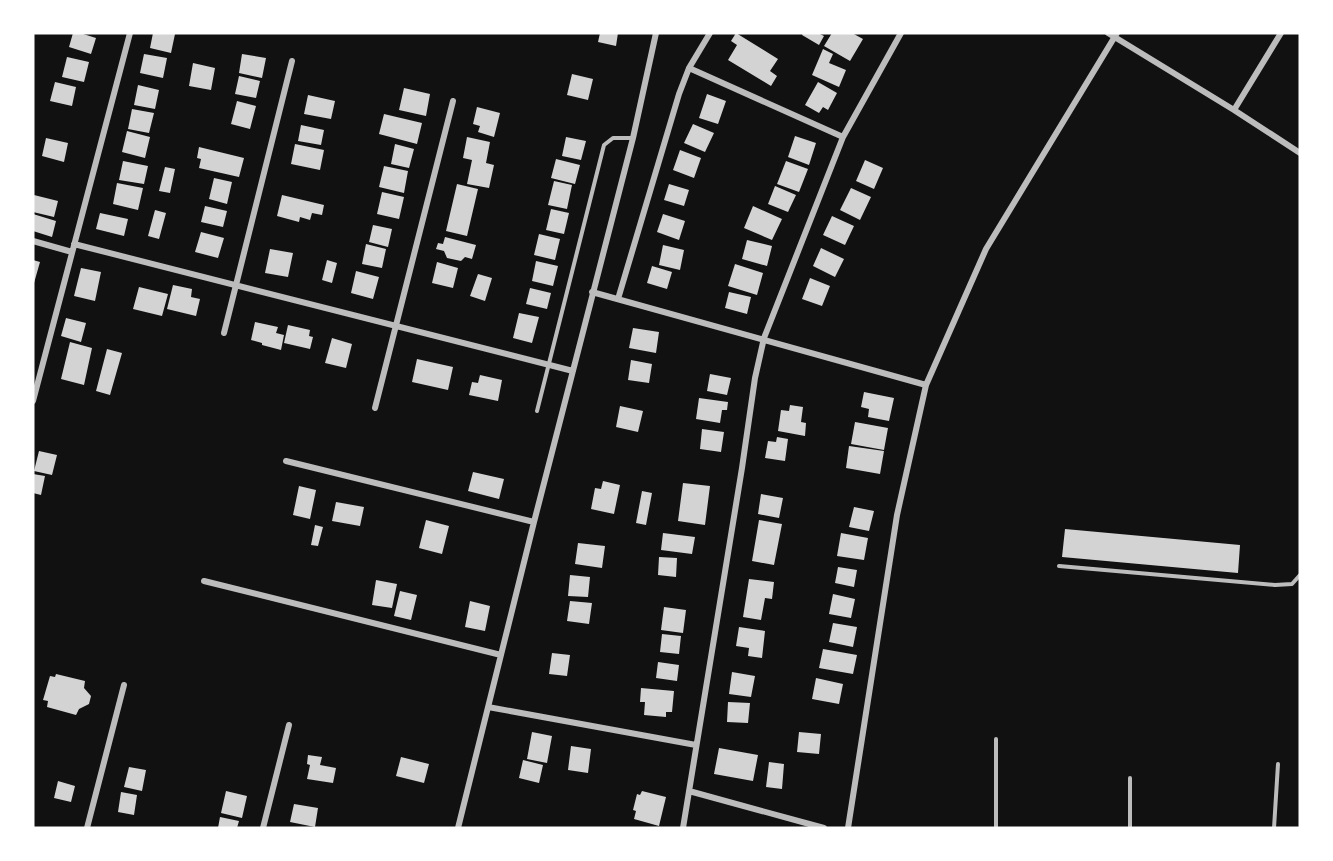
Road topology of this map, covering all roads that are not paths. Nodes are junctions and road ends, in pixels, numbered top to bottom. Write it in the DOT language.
graph roads {
  1 [pos="130,33"];
  2 [pos="656,33"];
  3 [pos="710,33"];
  4 [pos="901,33"];
  5 [pos="1281,33"];
  6 [pos="1113,34"];
  7 [pos="292,61"];
  8 [pos="689,68"];
  9 [pos="453,101"];
  10 [pos="1234,110"];
  11 [pos="843,136"];
  12 [pos="633,138"];
  13 [pos="1300,153"];
  14 [pos="33,241"];
  15 [pos="74,244"];
  16 [pos="72,252"];
  17 [pos="235,285"];
  18 [pos="592,292"];
  19 [pos="618,298"];
  20 [pos="396,326"];
  21 [pos="224,333"];
  22 [pos="764,338"];
  23 [pos="548,365"];
  24 [pos="573,371"];
  25 [pos="926,386"];
  26 [pos="33,401"];
  27 [pos="375,408"];
  28 [pos="537,411"];
  29 [pos="286,461"];
  30 [pos="534,522"];
  31 [pos="1059,566"];
  32 [pos="1300,575"];
  33 [pos="204,581"];
  34 [pos="501,655"];
  35 [pos="124,685"];
  36 [pos="488,707"];
  37 [pos="289,725"];
  38 [pos="996,739"];
  39 [pos="696,745"];
  40 [pos="1278,764"];
  41 [pos="1130,778"];
  42 [pos="689,791"];
  43 [pos="87,828"];
  44 [pos="263,828"];
  45 [pos="458,828"];
  46 [pos="683,828"];
  47 [pos="824,828"];
  48 [pos="848,828"];
  49 [pos="996,828"];
  50 [pos="1130,828"];
  51 [pos="1274,828"];
  1 -- 15 [label="street"];
  2 -- 12 [label="street"];
  3 -- 8 [label="street"];
  4 -- 11 [label="street"];
  5 -- 10 [label="street"];
  6 -- 10 [label="street"];
  6 -- 25 [label="street"];
  7 -- 17 [label="street"];
  8 -- 11 [label="street"];
  8 -- 19 [label="street"];
  9 -- 20 [label="street"];
  10 -- 13 [label="street"];
  11 -- 22 [label="street"];
  12 -- 18 [label="street"];
  12 -- 23 [label="lane"];
  14 -- 16 [label="street"];
  15 -- 16 [label="street"];
  15 -- 17 [label="street"];
  16 -- 26 [label="street"];
  17 -- 20 [label="street"];
  17 -- 21 [label="street"];
  18 -- 19 [label="street"];
  18 -- 24 [label="street"];
  19 -- 22 [label="street"];
  20 -- 23 [label="street"];
  20 -- 27 [label="street"];
  22 -- 25 [label="street"];
  22 -- 39 [label="street"];
  23 -- 24 [label="street"];
  23 -- 28 [label="lane"];
  24 -- 30 [label="street"];
  25 -- 48 [label="street"];
  29 -- 30 [label="street"];
  30 -- 34 [label="street"];
  31 -- 32 [label="lane"];
  33 -- 34 [label="street"];
  34 -- 36 [label="street"];
  35 -- 43 [label="street"];
  36 -- 39 [label="street"];
  36 -- 45 [label="street"];
  37 -- 44 [label="street"];
  38 -- 49 [label="lane"];
  39 -- 42 [label="street"];
  40 -- 51 [label="lane"];
  41 -- 50 [label="lane"];
  42 -- 46 [label="street"];
  42 -- 47 [label="street"];
}
